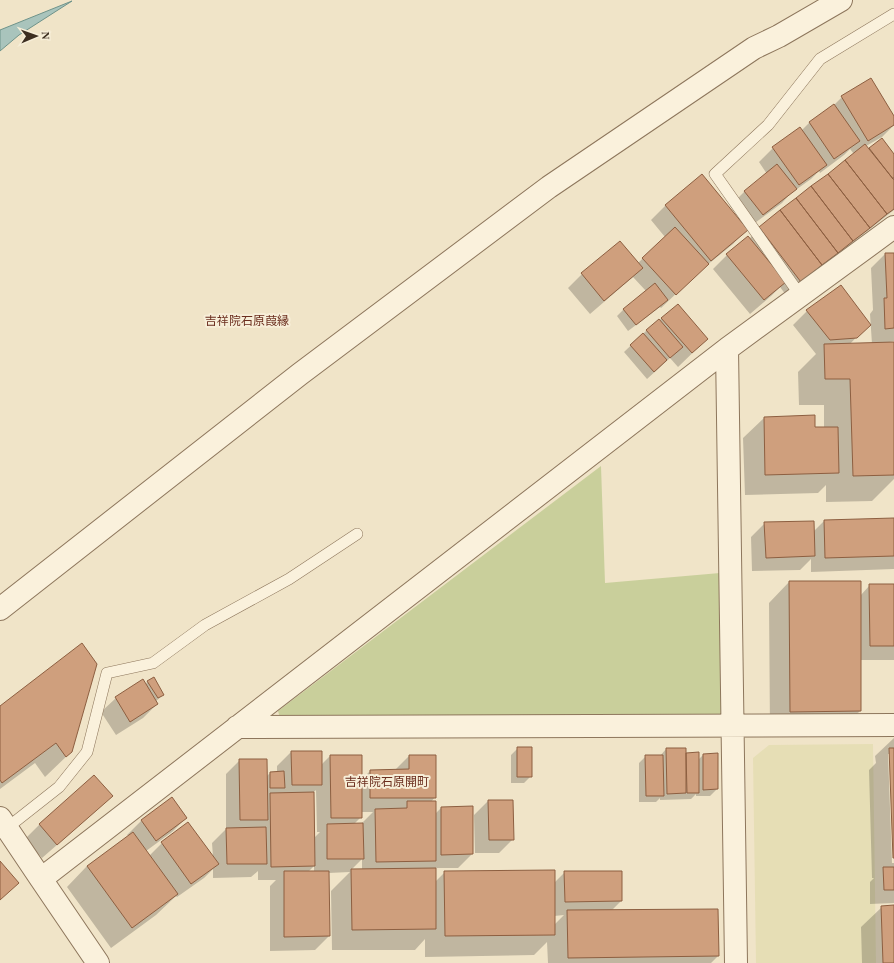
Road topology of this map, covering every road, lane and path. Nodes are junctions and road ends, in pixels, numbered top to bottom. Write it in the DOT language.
graph roads {
  1 [pos="841,0"];
  2 [pos="894,14"];
  3 [pos="894,227"];
  4 [pos="800,295"];
  5 [pos="727,349"];
  6 [pos="357,534"];
  7 [pos="0,609"];
  8 [pos="732,725"];
  9 [pos="894,725"];
  10 [pos="237,727"];
  11 [pos="3,823"];
  12 [pos="41,879"];
  13 [pos="98,963"];
  14 [pos="736,963"];
  1 -- 7 [label="street"];
  2 -- 4 [label="lane"];
  3 -- 4 [label="street"];
  4 -- 5 [label="street"];
  5 -- 8 [label="street"];
  5 -- 10 [label="street"];
  6 -- 11 [label="lane"];
  8 -- 9 [label="street"];
  8 -- 10 [label="street"];
  8 -- 14 [label="street"];
  10 -- 12 [label="street"];
  11 -- 12 [label="street"];
  12 -- 13 [label="street"];
}
